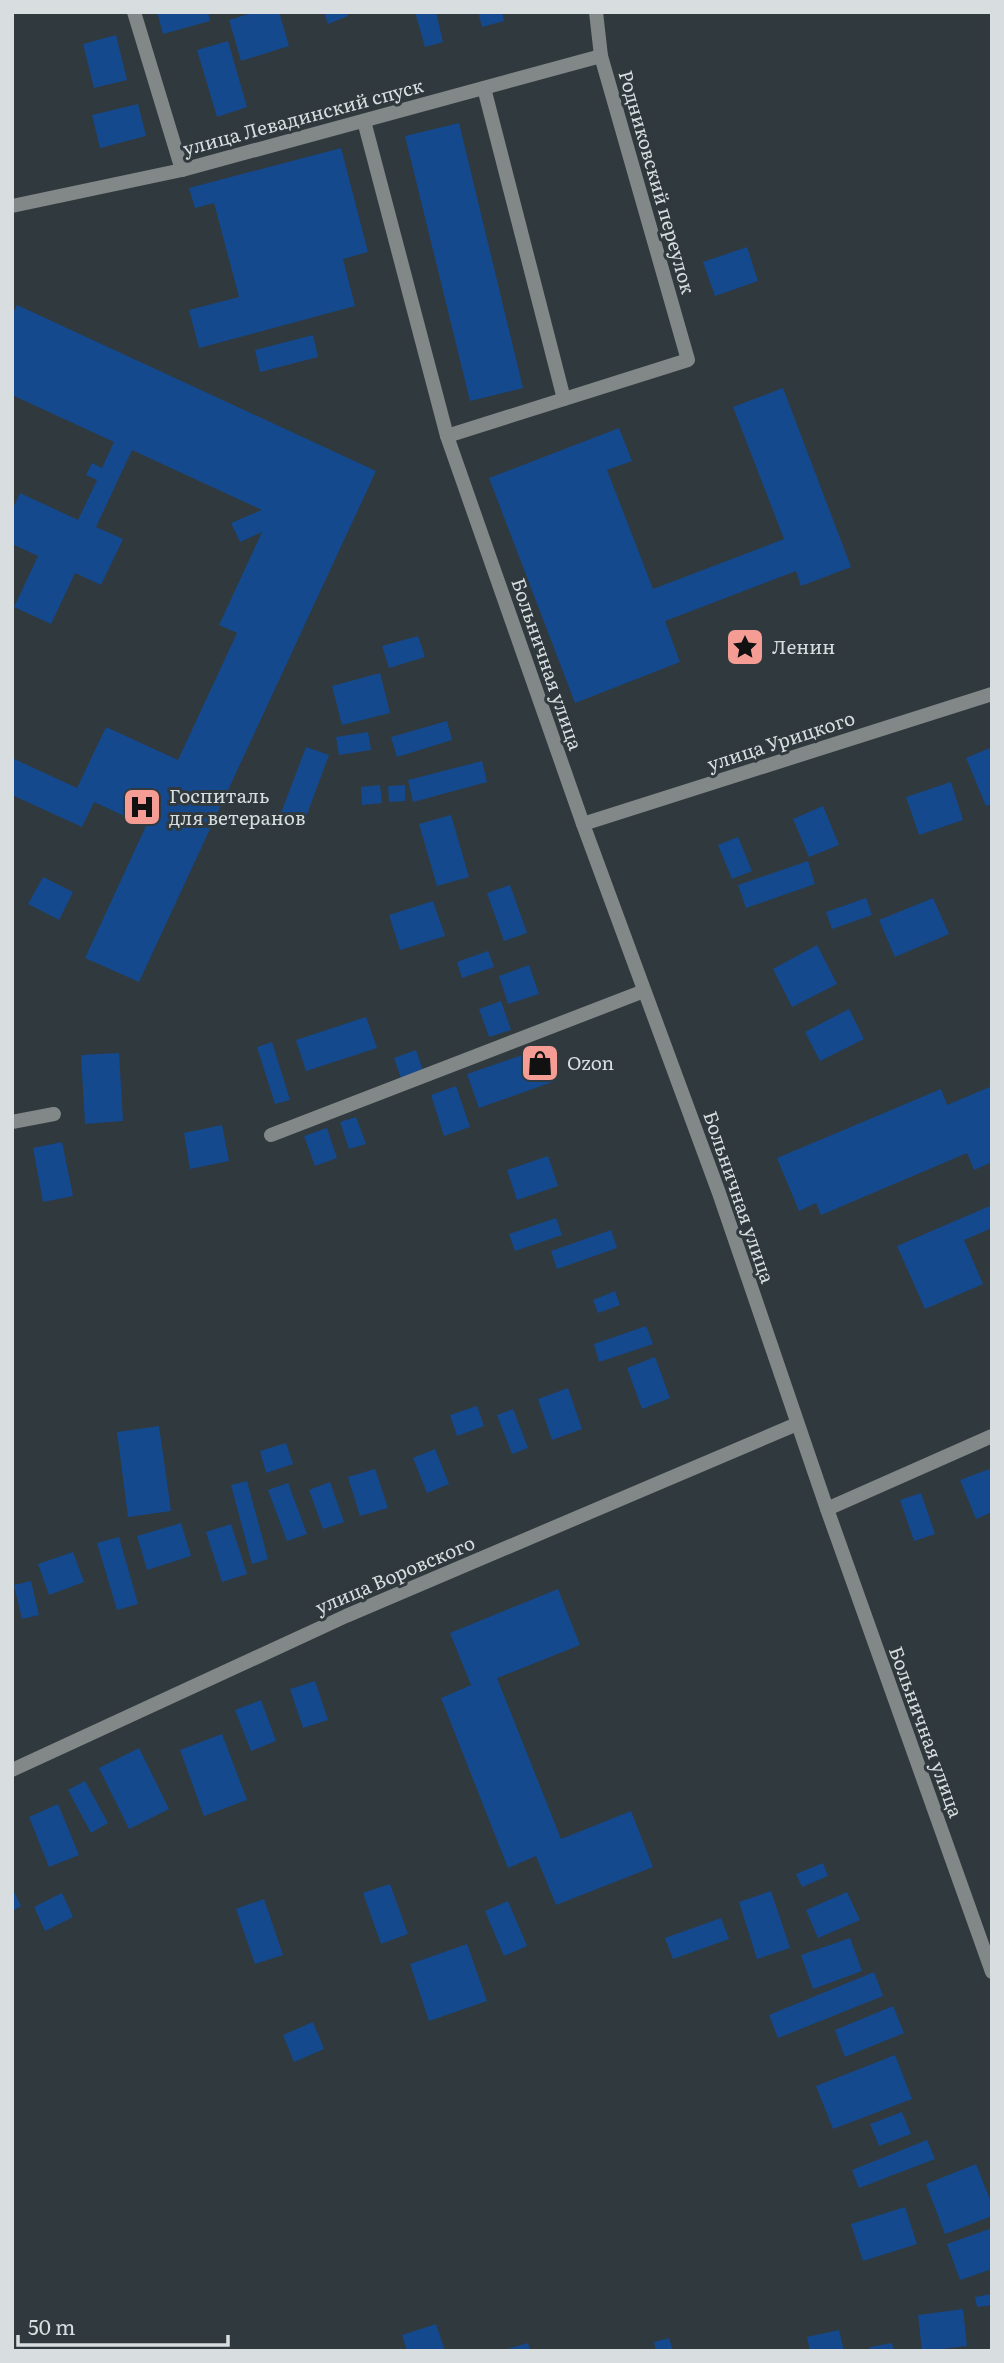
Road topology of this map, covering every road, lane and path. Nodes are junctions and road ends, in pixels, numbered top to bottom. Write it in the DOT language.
graph roads {
  1 [pos="134,12"];
  2 [pos="596,12"];
  3 [pos="601,56"];
  4 [pos="484,88"];
  5 [pos="364,121"];
  6 [pos="182,170"];
  7 [pos="12,206"];
  8 [pos="564,400"];
  9 [pos="447,436"];
  10 [pos="992,694"];
  11 [pos="583,824"];
  12 [pos="644,991"];
  13 [pos="54,1114"];
  14 [pos="12,1122"];
  15 [pos="271,1135"];
  16 [pos="797,1423"];
  17 [pos="992,1436"];
  18 [pos="827,1509"];
  19 [pos="12,1770"];
  20 [pos="992,1972"];
  1 -- 6 [label="street"];
  2 -- 3 [label="street, Родниковский переулок"];
  3 -- 4 [label="street, улица Левадинский спуск"];
  3 -- 8 [label="street, Родниковский переулок"];
  4 -- 5 [label="street, улица Левадинский спуск"];
  4 -- 8 [label="street"];
  5 -- 6 [label="street, улица Левадинский спуск"];
  5 -- 9 [label="street, Больничная улица"];
  6 -- 7 [label="street, улица Левадинский спуск"];
  8 -- 9 [label="street"];
  9 -- 11 [label="street, Больничная улица"];
  10 -- 11 [label="street, улица Урицкого"];
  11 -- 12 [label="street, Больничная улица"];
  12 -- 15 [label="street"];
  12 -- 16 [label="street, Больничная улица"];
  13 -- 14 [label="street"];
  16 -- 18 [label="street, Больничная улица"];
  16 -- 19 [label="street, улица Воровского"];
  17 -- 18 [label="street"];
  18 -- 20 [label="street, Больничная улица"];
}
